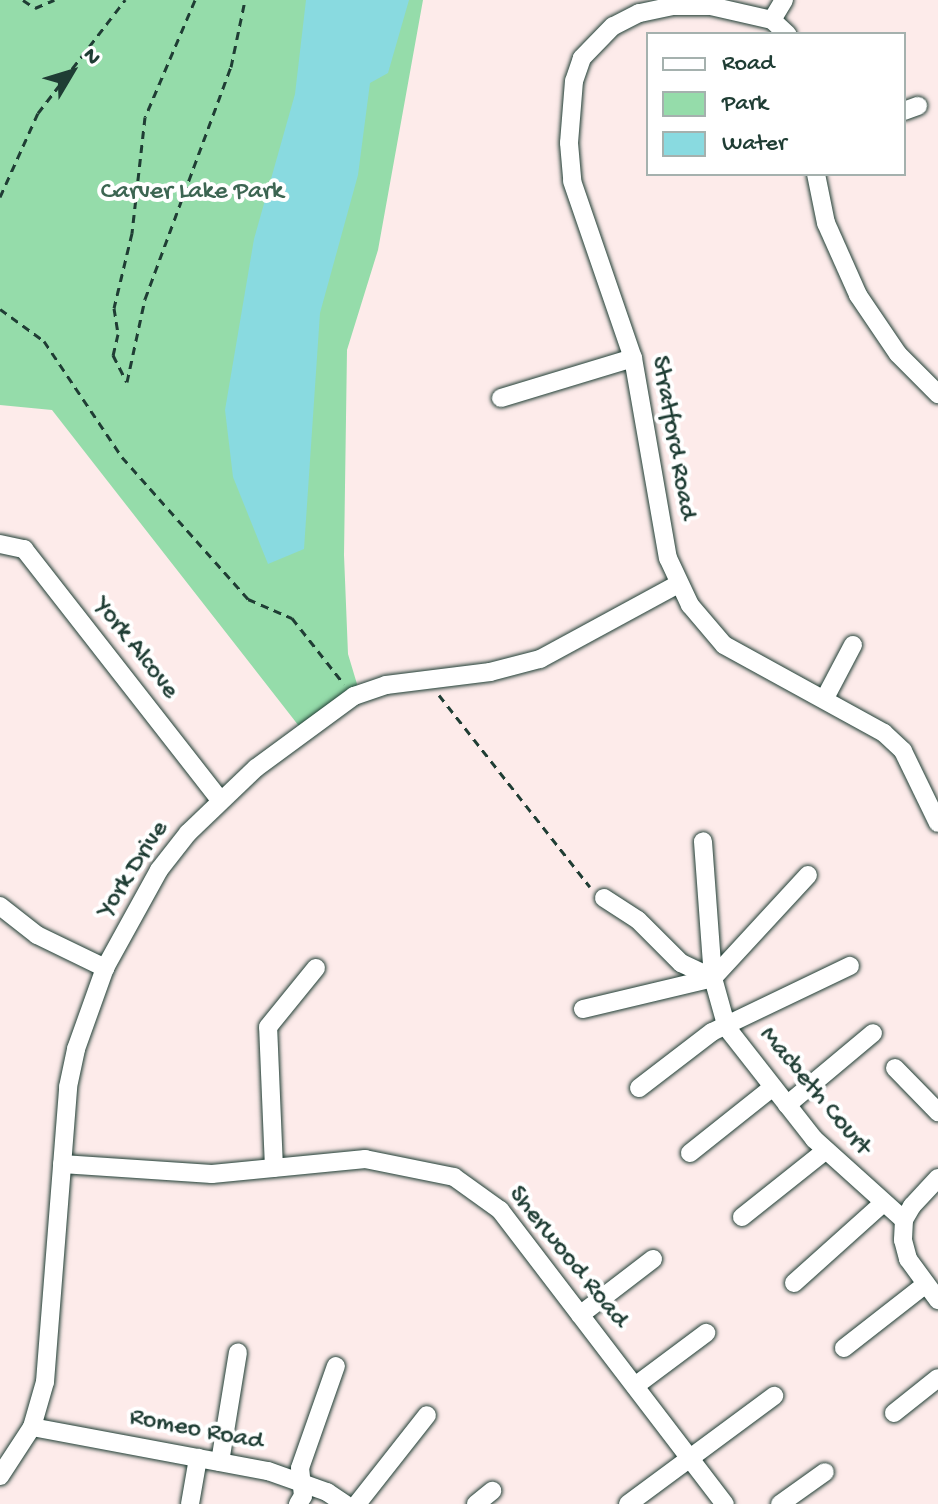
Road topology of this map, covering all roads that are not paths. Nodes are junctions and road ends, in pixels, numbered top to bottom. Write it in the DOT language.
graph roads {
  1 [pos="784,0"];
  2 [pos="772,20"];
  3 [pos="785,32"];
  4 [pos="816,176"];
  5 [pos="633,358"];
  6 [pos="938,394"];
  7 [pos="501,398"];
  8 [pos="0,544"];
  9 [pos="678,584"];
  10 [pos="853,645"];
  11 [pos="825,698"];
  12 [pos="220,800"];
  13 [pos="938,823"];
  14 [pos="703,841"];
  15 [pos="808,875"];
  16 [pos="604,898"];
  17 [pos="0,906"];
  18 [pos="850,966"];
  19 [pos="105,968"];
  20 [pos="316,968"];
  21 [pos="713,978"];
  22 [pos="583,1009"];
  23 [pos="727,1028"];
  24 [pos="873,1033"];
  25 [pos="895,1068"];
  26 [pos="773,1087"];
  27 [pos="639,1088"];
  28 [pos="787,1105"];
  29 [pos="938,1112"];
  30 [pos="825,1151"];
  31 [pos="690,1153"];
  32 [pos="62,1164"];
  33 [pos="274,1168"];
  34 [pos="938,1178"];
  35 [pos="881,1205"];
  36 [pos="742,1217"];
  37 [pos="904,1220"];
  38 [pos="653,1259"];
  39 [pos="794,1283"];
  40 [pos="926,1284"];
  41 [pos="938,1300"];
  42 [pos="580,1315"];
  43 [pos="706,1333"];
  44 [pos="844,1348"];
  45 [pos="238,1352"];
  46 [pos="336,1366"];
  47 [pos="938,1378"];
  48 [pos="635,1386"];
  49 [pos="774,1396"];
  50 [pos="894,1413"];
  51 [pos="427,1415"];
  52 [pos="32,1427"];
  53 [pos="198,1458"];
  54 [pos="690,1458"];
  55 [pos="220,1462"];
  56 [pos="825,1472"];
  57 [pos="0,1476"];
  58 [pos="300,1480"];
  59 [pos="492,1491"];
  60 [pos="190,1504"];
  61 [pos="298,1504"];
  62 [pos="345,1504"];
  63 [pos="357,1504"];
  64 [pos="476,1504"];
  65 [pos="628,1504"];
  66 [pos="725,1504"];
  67 [pos="780,1504"];
  1 -- 2 [label="street"];
  2 -- 3 [label="street"];
  2 -- 5 [label="street, Stratford Road"];
  4 -- 6 [label="street"];
  5 -- 7 [label="street"];
  5 -- 9 [label="street, Stratford Road"];
  8 -- 12 [label="street, York Alcove"];
  9 -- 11 [label="street, Stratford Road"];
  9 -- 12 [label="street, York Drive"];
  10 -- 11 [label="street"];
  11 -- 13 [label="street, Stratford Road"];
  12 -- 19 [label="street, York Drive"];
  14 -- 21 [label="street, Macbeth Court"];
  15 -- 21 [label="street"];
  16 -- 21 [label="street"];
  17 -- 19 [label="street"];
  18 -- 23 [label="street"];
  19 -- 32 [label="street, York Drive"];
  20 -- 33 [label="street"];
  21 -- 22 [label="street"];
  21 -- 23 [label="street, Macbeth Court"];
  23 -- 26 [label="street, Macbeth Court"];
  23 -- 27 [label="street"];
  24 -- 28 [label="street"];
  25 -- 29 [label="street"];
  26 -- 28 [label="street, Macbeth Court"];
  26 -- 31 [label="street"];
  28 -- 30 [label="street, Macbeth Court"];
  30 -- 35 [label="street, Macbeth Court"];
  30 -- 36 [label="street"];
  32 -- 33 [label="street, Sherwood Road"];
  32 -- 52 [label="street, York Drive"];
  33 -- 42 [label="street, Sherwood Road"];
  34 -- 37 [label="street"];
  35 -- 37 [label="street, Macbeth Court"];
  35 -- 39 [label="street"];
  37 -- 40 [label="street"];
  38 -- 42 [label="street"];
  40 -- 41 [label="street"];
  40 -- 44 [label="street"];
  42 -- 48 [label="street, Sherwood Road"];
  43 -- 48 [label="street"];
  45 -- 55 [label="street"];
  46 -- 58 [label="street"];
  47 -- 50 [label="street"];
  48 -- 54 [label="street, Sherwood Road"];
  49 -- 54 [label="street"];
  51 -- 63 [label="street"];
  52 -- 53 [label="street, Romeo Road"];
  52 -- 57 [label="street, York Drive"];
  53 -- 55 [label="street, Romeo Road"];
  53 -- 60 [label="street"];
  54 -- 65 [label="street"];
  54 -- 66 [label="street, Sherwood Road"];
  55 -- 58 [label="street, Romeo Road"];
  56 -- 67 [label="street"];
  58 -- 61 [label="street"];
  58 -- 62 [label="street, Romeo Road"];
  59 -- 64 [label="street"];
}
